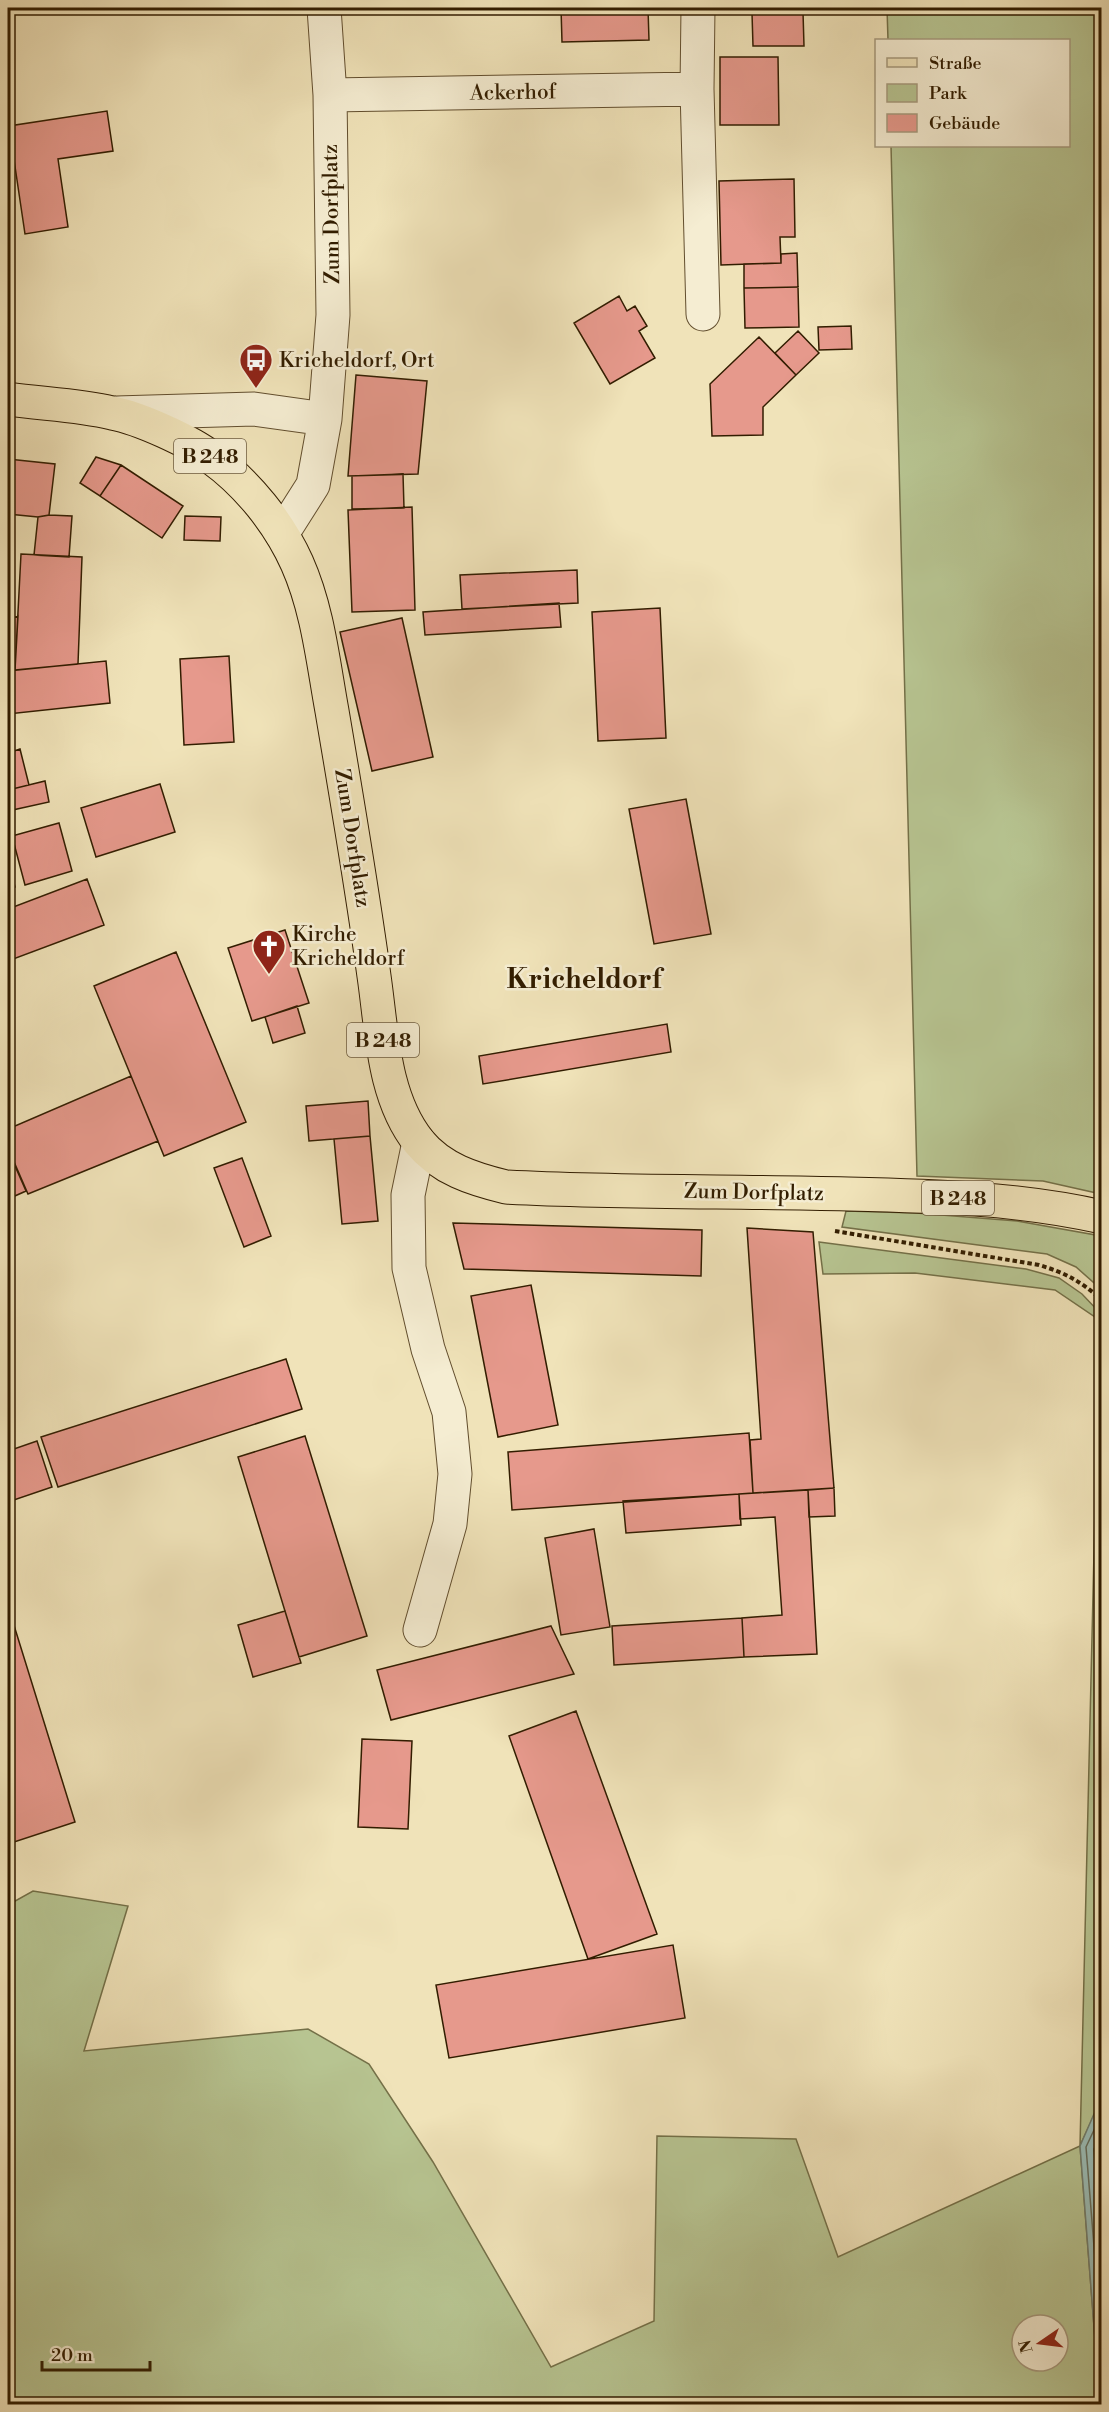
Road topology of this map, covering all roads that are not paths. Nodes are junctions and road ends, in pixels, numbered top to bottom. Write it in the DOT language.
graph roads {
  1 [pos="324,8"];
  2 [pos="698,8"];
  3 [pos="697,89"];
  4 [pos="330,95"];
  5 [pos="703,314"];
  6 [pos="8,399"];
  7 [pos="113,413"];
  8 [pos="325,419"];
  9 [pos="282,534"];
  10 [pos="419,1142"];
  11 [pos="1101,1217"];
  12 [pos="420,1630"];
  1 -- 4 [label="street, Zum Dorfplatz"];
  2 -- 3 [label="street"];
  3 -- 4 [label="street, Ackerhof"];
  3 -- 5 [label="street"];
  4 -- 8 [label="street, Zum Dorfplatz"];
  6 -- 7 [label="main road, Zum Dorfplatz / B 248"];
  7 -- 8 [label="street, Zum Dorfplatz"];
  7 -- 9 [label="main road, Zum Dorfplatz / B 248"];
  8 -- 9 [label="street, Zum Dorfplatz"];
  9 -- 10 [label="main road, Zum Dorfplatz / B 248"];
  10 -- 11 [label="main road, Zum Dorfplatz / B 248"];
  10 -- 12 [label="street"];
}
